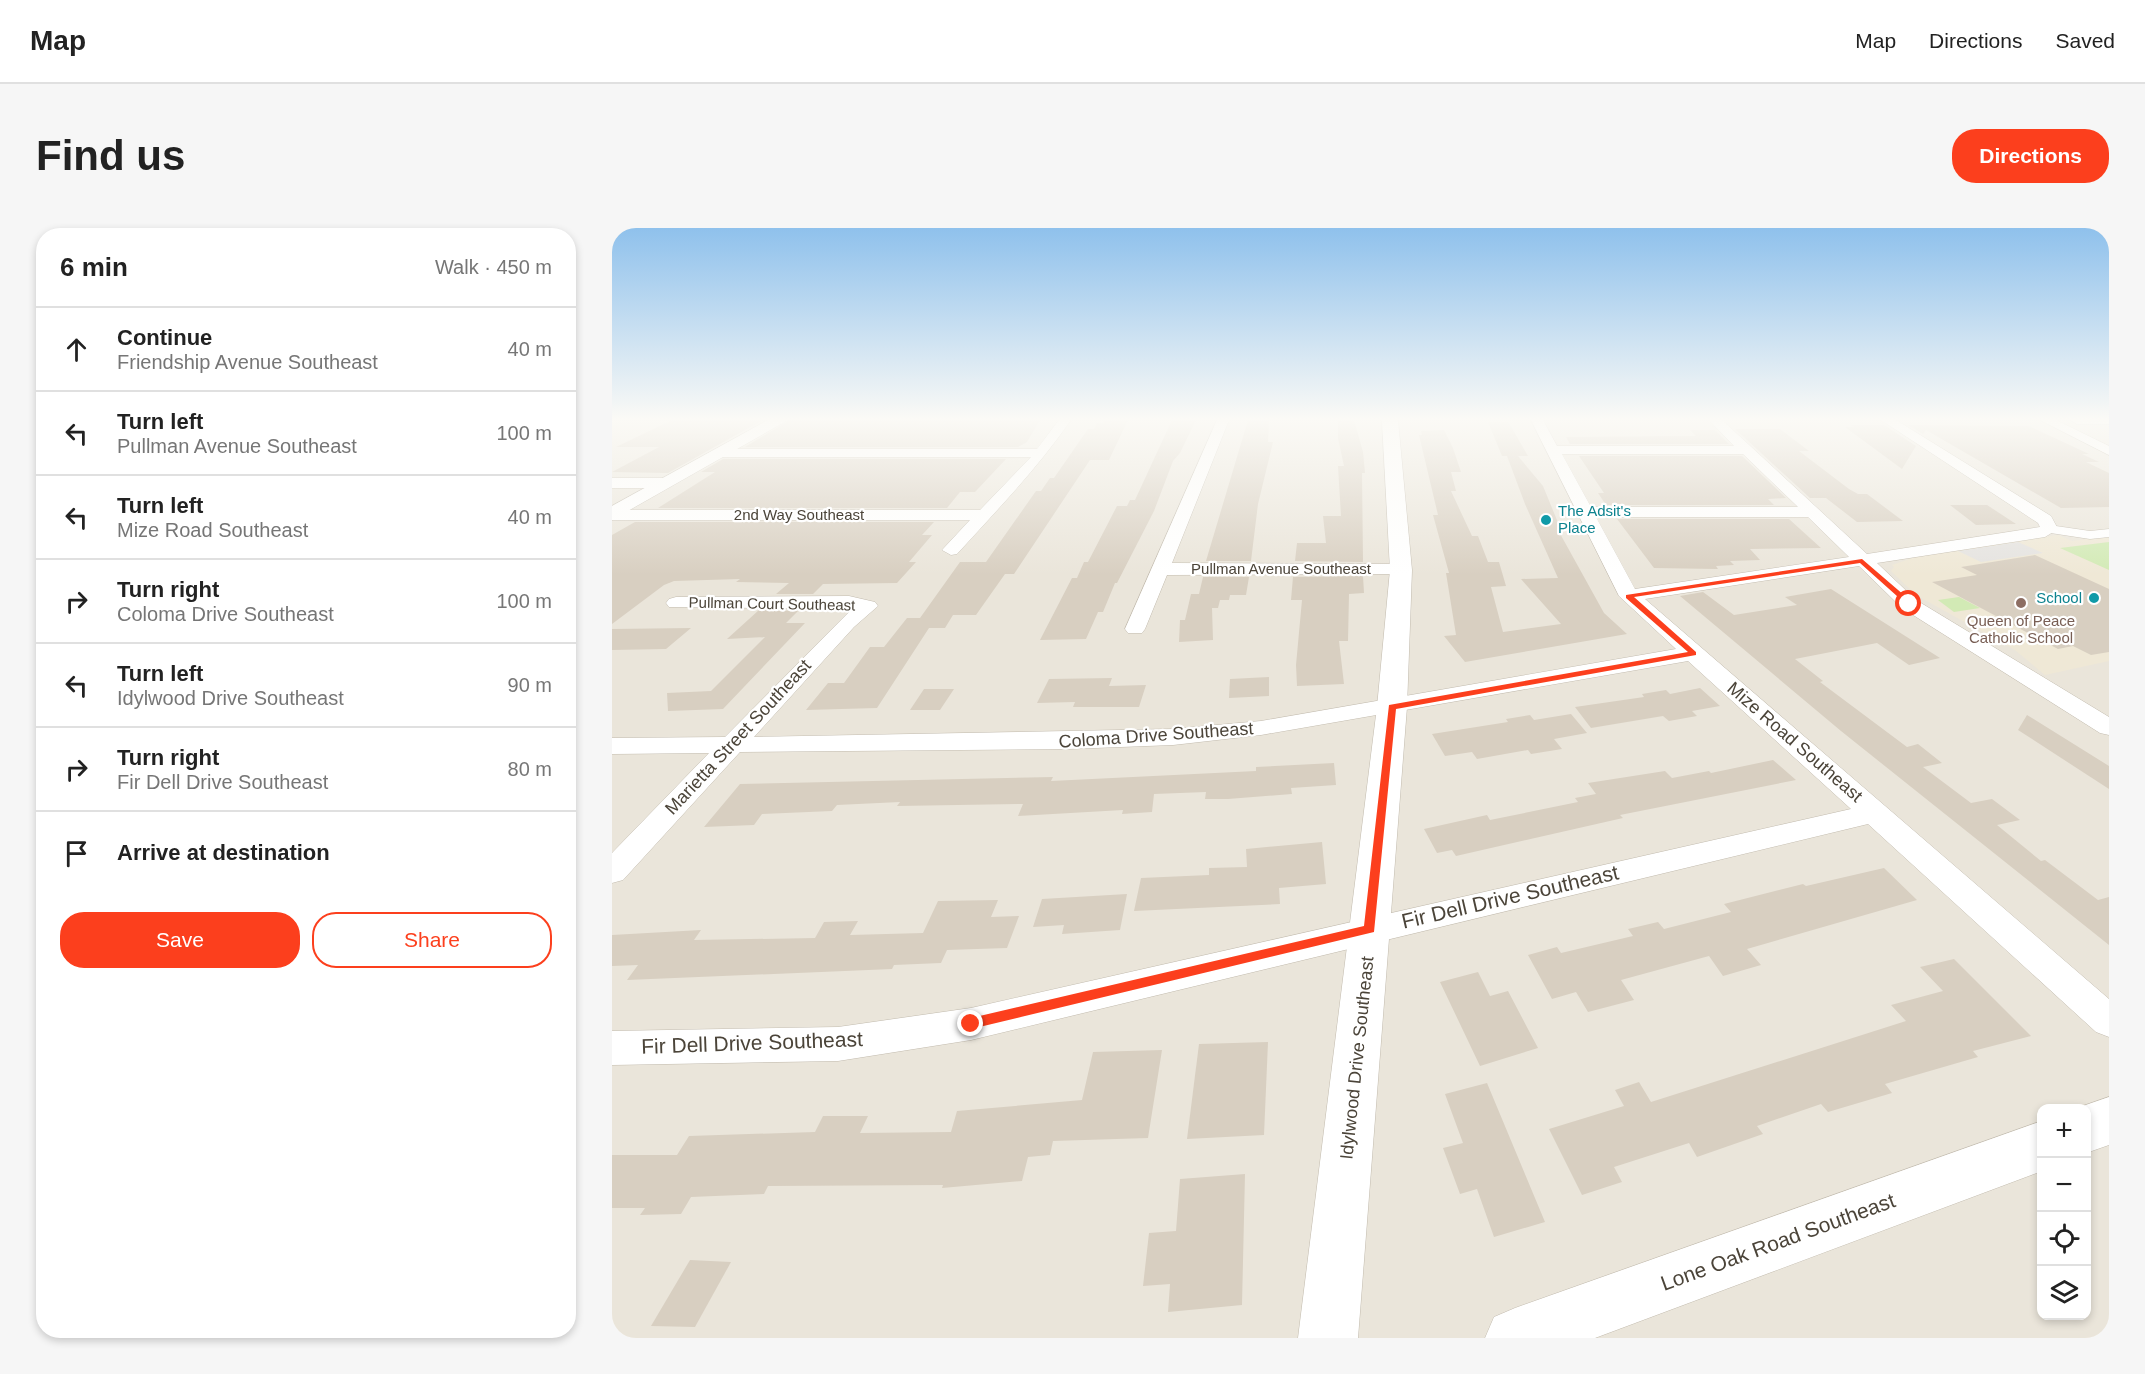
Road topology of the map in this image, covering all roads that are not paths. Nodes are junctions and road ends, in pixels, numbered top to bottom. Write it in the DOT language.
graph roads {
  1 [pos="687,472"];
  2 [pos="1025,472"];
  3 [pos="1201,472"];
  4 [pos="1394,472"];
  5 [pos="1563,472"];
  6 [pos="1770,472"];
  7 [pos="1969,472"];
  8 [pos="612,483"];
  9 [pos="667,483"];
  10 [pos="1583,512"];
  11 [pos="1812,512"];
  12 [pos="612,515"];
  13 [pos="986,515"];
  14 [pos="2049,529"];
  15 [pos="2109,533"];
  16 [pos="951,550"];
  17 [pos="1862,561"];
  18 [pos="1161,569"];
  19 [pos="1401,570"];
  20 [pos="1629,596"];
  21 [pos="676,603"];
  22 [pos="868,606"];
  23 [pos="1135,629"];
  24 [pos="1694,653"];
  25 [pos="1392,707"];
  26 [pos="2109,728"];
  27 [pos="730,745"];
  28 [pos="612,746"];
  29 [pos="1874,813"];
  30 [pos="612,872"];
  31 [pos="1370,929"];
  32 [pos="2109,1021"];
  33 [pos="612,1048"];
  34 [pos="2109,1121"];
  35 [pos="2091,1127"];
  36 [pos="2037,1148"];
  37 [pos="1328,1338"];
  38 [pos="1515,1338"];
  1 -- 9 [label="street"];
  2 -- 13 [label="street"];
  3 -- 18 [label="street"];
  4 -- 19 [label="street, Idylwood Drive Southeast"];
  5 -- 10 [label="street, Mize Road Southeast"];
  6 -- 11 [label="street"];
  7 -- 14 [label="street"];
  8 -- 9 [label="street"];
  9 -- 12 [label="street"];
  10 -- 11 [label="street"];
  10 -- 20 [label="street, Mize Road Southeast"];
  11 -- 17 [label="street"];
  12 -- 13 [label="street, 2nd Way Southeast"];
  13 -- 16 [label="street"];
  14 -- 15 [label="street"];
  14 -- 17 [label="street"];
  17 -- 20 [label="street"];
  17 -- 26 [label="street"];
  18 -- 19 [label="street, Pullman Avenue Southeast"];
  18 -- 23 [label="street"];
  19 -- 25 [label="street, Idylwood Drive Southeast"];
  20 -- 24 [label="street, Mize Road Southeast"];
  21 -- 22 [label="street, Pullman Court Southeast"];
  22 -- 27 [label="street, Marietta Street Southeast"];
  24 -- 25 [label="street, Coloma Drive Southeast"];
  24 -- 29 [label="street, Mize Road Southeast"];
  25 -- 27 [label="street, Coloma Drive Southeast"];
  25 -- 31 [label="street, Idylwood Drive Southeast"];
  27 -- 28 [label="street, Coloma Drive Southeast"];
  27 -- 30 [label="street, Marietta Street Southeast"];
  29 -- 31 [label="street, Fir Dell Drive Southeast"];
  29 -- 32 [label="street, Mize Road Southeast"];
  31 -- 33 [label="street, Fir Dell Drive Southeast"];
  31 -- 37 [label="street, Idylwood Drive Southeast"];
  34 -- 35 [label="street"];
  36 -- 38 [label="street, Lone Oak Road Southeast"];
}
